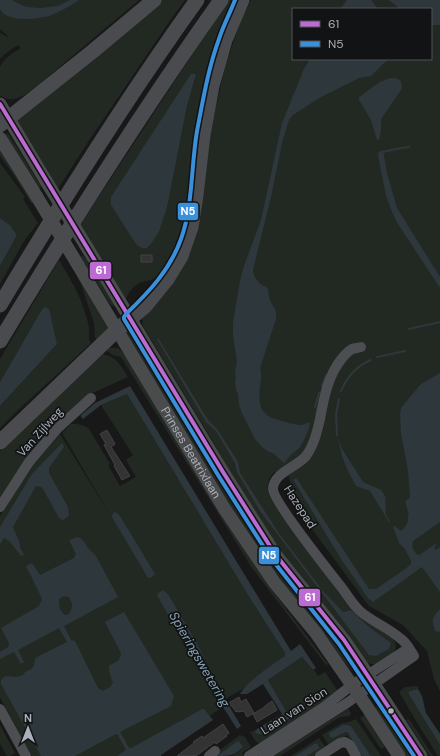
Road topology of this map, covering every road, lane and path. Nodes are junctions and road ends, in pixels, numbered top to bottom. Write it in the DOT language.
graph roads {
  1 [pos="154,0"];
  2 [pos="196,0"];
  3 [pos="220,0"];
  4 [pos="242,0"];
  5 [pos="0,104"];
  6 [pos="4,122"];
  7 [pos="0,138"];
  8 [pos="0,305"];
  9 [pos="130,318"];
  10 [pos="117,330"];
  11 [pos="0,342"];
  12 [pos="361,347"];
  13 [pos="91,398"];
  14 [pos="0,442"];
  15 [pos="0,508"];
  16 [pos="371,680"];
  17 [pos="356,690"];
  18 [pos="0,708"];
  19 [pos="262,754"];
  20 [pos="26,756"];
  21 [pos="249,756"];
  22 [pos="320,756"];
  23 [pos="356,756"];
  24 [pos="399,756"];
  25 [pos="422,756"];
  1 -- 6 [label="highway"];
  2 -- 8 [label="highway"];
  3 -- 11 [label="highway"];
  4 -- 9 [label="highway"];
  5 -- 6 [label="main road, Prinses Beatrixlaan"];
  6 -- 9 [label="main road, Prinses Beatrixlaan, bridge"];
  7 -- 10 [label="main road, Prinses Beatrixlaan, bridge"];
  9 -- 10 [label="highway"];
  9 -- 16 [label="main road, Prinses Beatrixlaan"];
  10 -- 14 [label="highway"];
  10 -- 17 [label="main road, Prinses Beatrixlaan"];
  12 -- 16 [label="street, Hazepad"];
  13 -- 15 [label="street, Van Zijlweg"];
  16 -- 17 [label="street, Laan van Sion"];
  16 -- 25 [label="main road, Prinses Beatrixlaan"];
  17 -- 19 [label="street, Laan van Sion"];
  17 -- 24 [label="main road, Prinses Beatrixlaan"];
  18 -- 20 [label="street"];
  19 -- 21 [label="street, Laan van Sion"];
  22 -- 23 [label="street"];
}
